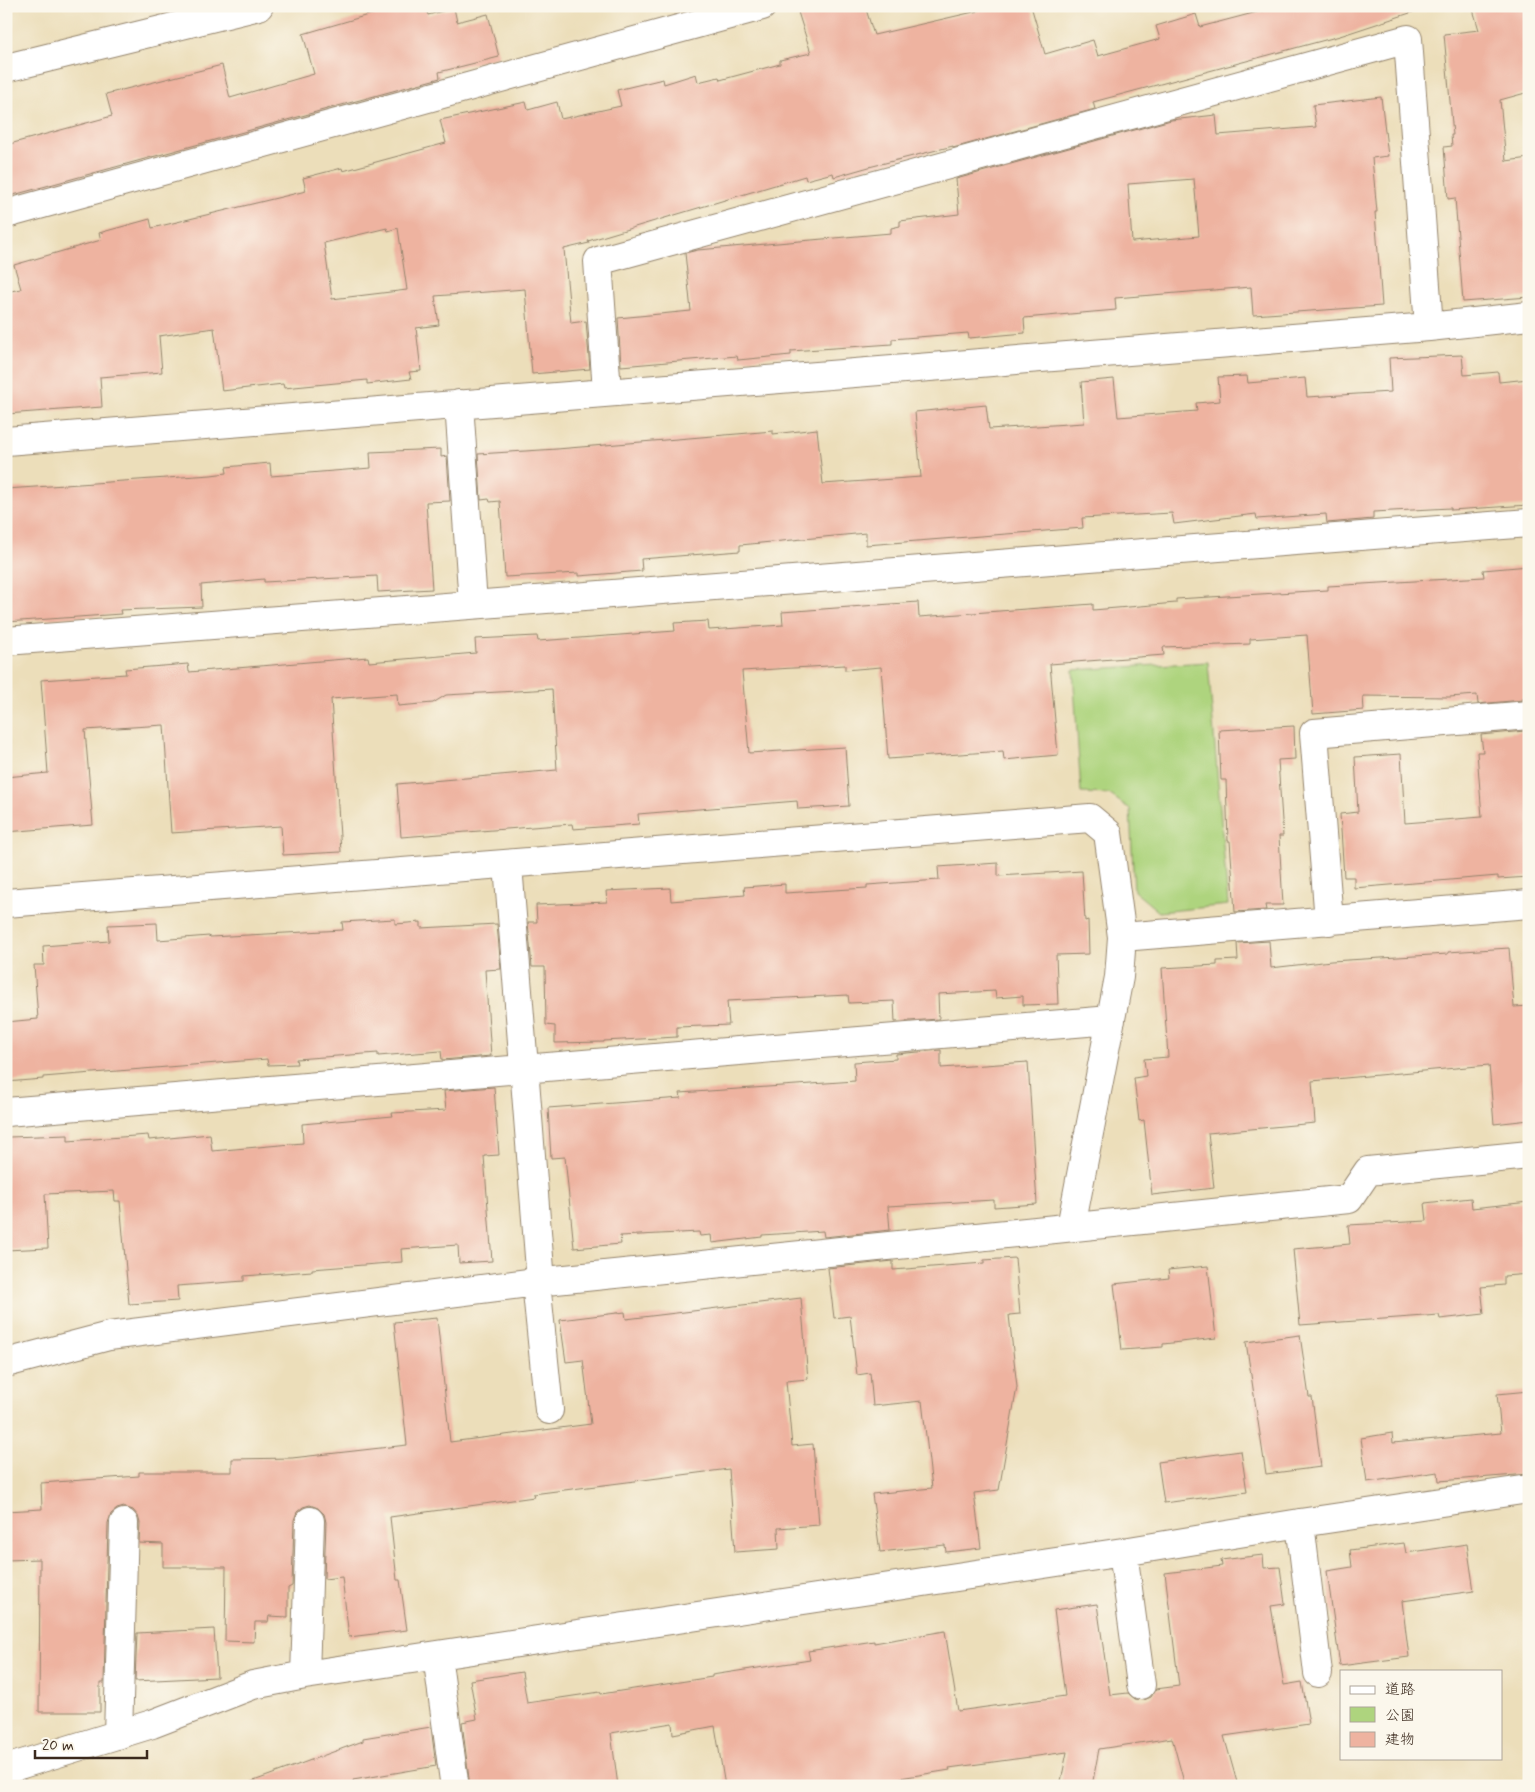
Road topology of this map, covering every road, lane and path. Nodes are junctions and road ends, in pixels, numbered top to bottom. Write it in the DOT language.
graph roads {
  1 [pos="259,6"];
  2 [pos="762,6"];
  3 [pos="706,14"];
  4 [pos="6,68"];
  5 [pos="6,214"];
  6 [pos="1529,316"];
  7 [pos="1429,327"];
  8 [pos="607,392"];
  9 [pos="459,404"];
  10 [pos="6,441"];
  11 [pos="1529,523"];
  12 [pos="473,604"];
  13 [pos="6,641"];
  14 [pos="1529,716"];
  15 [pos="508,865"];
  16 [pos="6,903"];
  17 [pos="1529,904"];
  18 [pos="1329,921"];
  19 [pos="1122,937"];
  20 [pos="1111,1020"];
  21 [pos="524,1068"];
  22 [pos="6,1112"];
  23 [pos="1529,1155"];
  24 [pos="1071,1227"];
  25 [pos="539,1282"];
  26 [pos="6,1363"];
  27 [pos="549,1410"];
  28 [pos="1529,1488"];
  29 [pos="310,1521"];
  30 [pos="1300,1522"];
  31 [pos="124,1523"];
  32 [pos="1123,1552"];
  33 [pos="437,1655"];
  34 [pos="1318,1673"];
  35 [pos="305,1676"];
  36 [pos="1141,1685"];
  37 [pos="118,1734"];
  38 [pos="6,1769"];
  39 [pos="454,1781"];
  1 -- 4 [label="street"];
  2 -- 3 [label="street"];
  3 -- 5 [label="street"];
  6 -- 7 [label="street"];
  7 -- 8 [label="street"];
  7 -- 8 [label="street"];
  8 -- 9 [label="street"];
  9 -- 10 [label="street"];
  9 -- 12 [label="street"];
  11 -- 12 [label="street"];
  12 -- 13 [label="street"];
  14 -- 18 [label="street"];
  15 -- 16 [label="street"];
  15 -- 19 [label="street"];
  15 -- 21 [label="street"];
  17 -- 18 [label="street"];
  18 -- 19 [label="street"];
  19 -- 20 [label="street"];
  20 -- 21 [label="street"];
  20 -- 24 [label="street"];
  21 -- 22 [label="street"];
  21 -- 25 [label="street"];
  23 -- 24 [label="street"];
  24 -- 25 [label="street"];
  25 -- 26 [label="street"];
  25 -- 27 [label="street"];
  28 -- 30 [label="street"];
  29 -- 35 [label="street"];
  30 -- 32 [label="street"];
  30 -- 34 [label="street"];
  31 -- 37 [label="street"];
  32 -- 33 [label="street"];
  32 -- 36 [label="street"];
  33 -- 35 [label="street"];
  33 -- 39 [label="street"];
  35 -- 37 [label="street"];
  37 -- 38 [label="street"];
}
